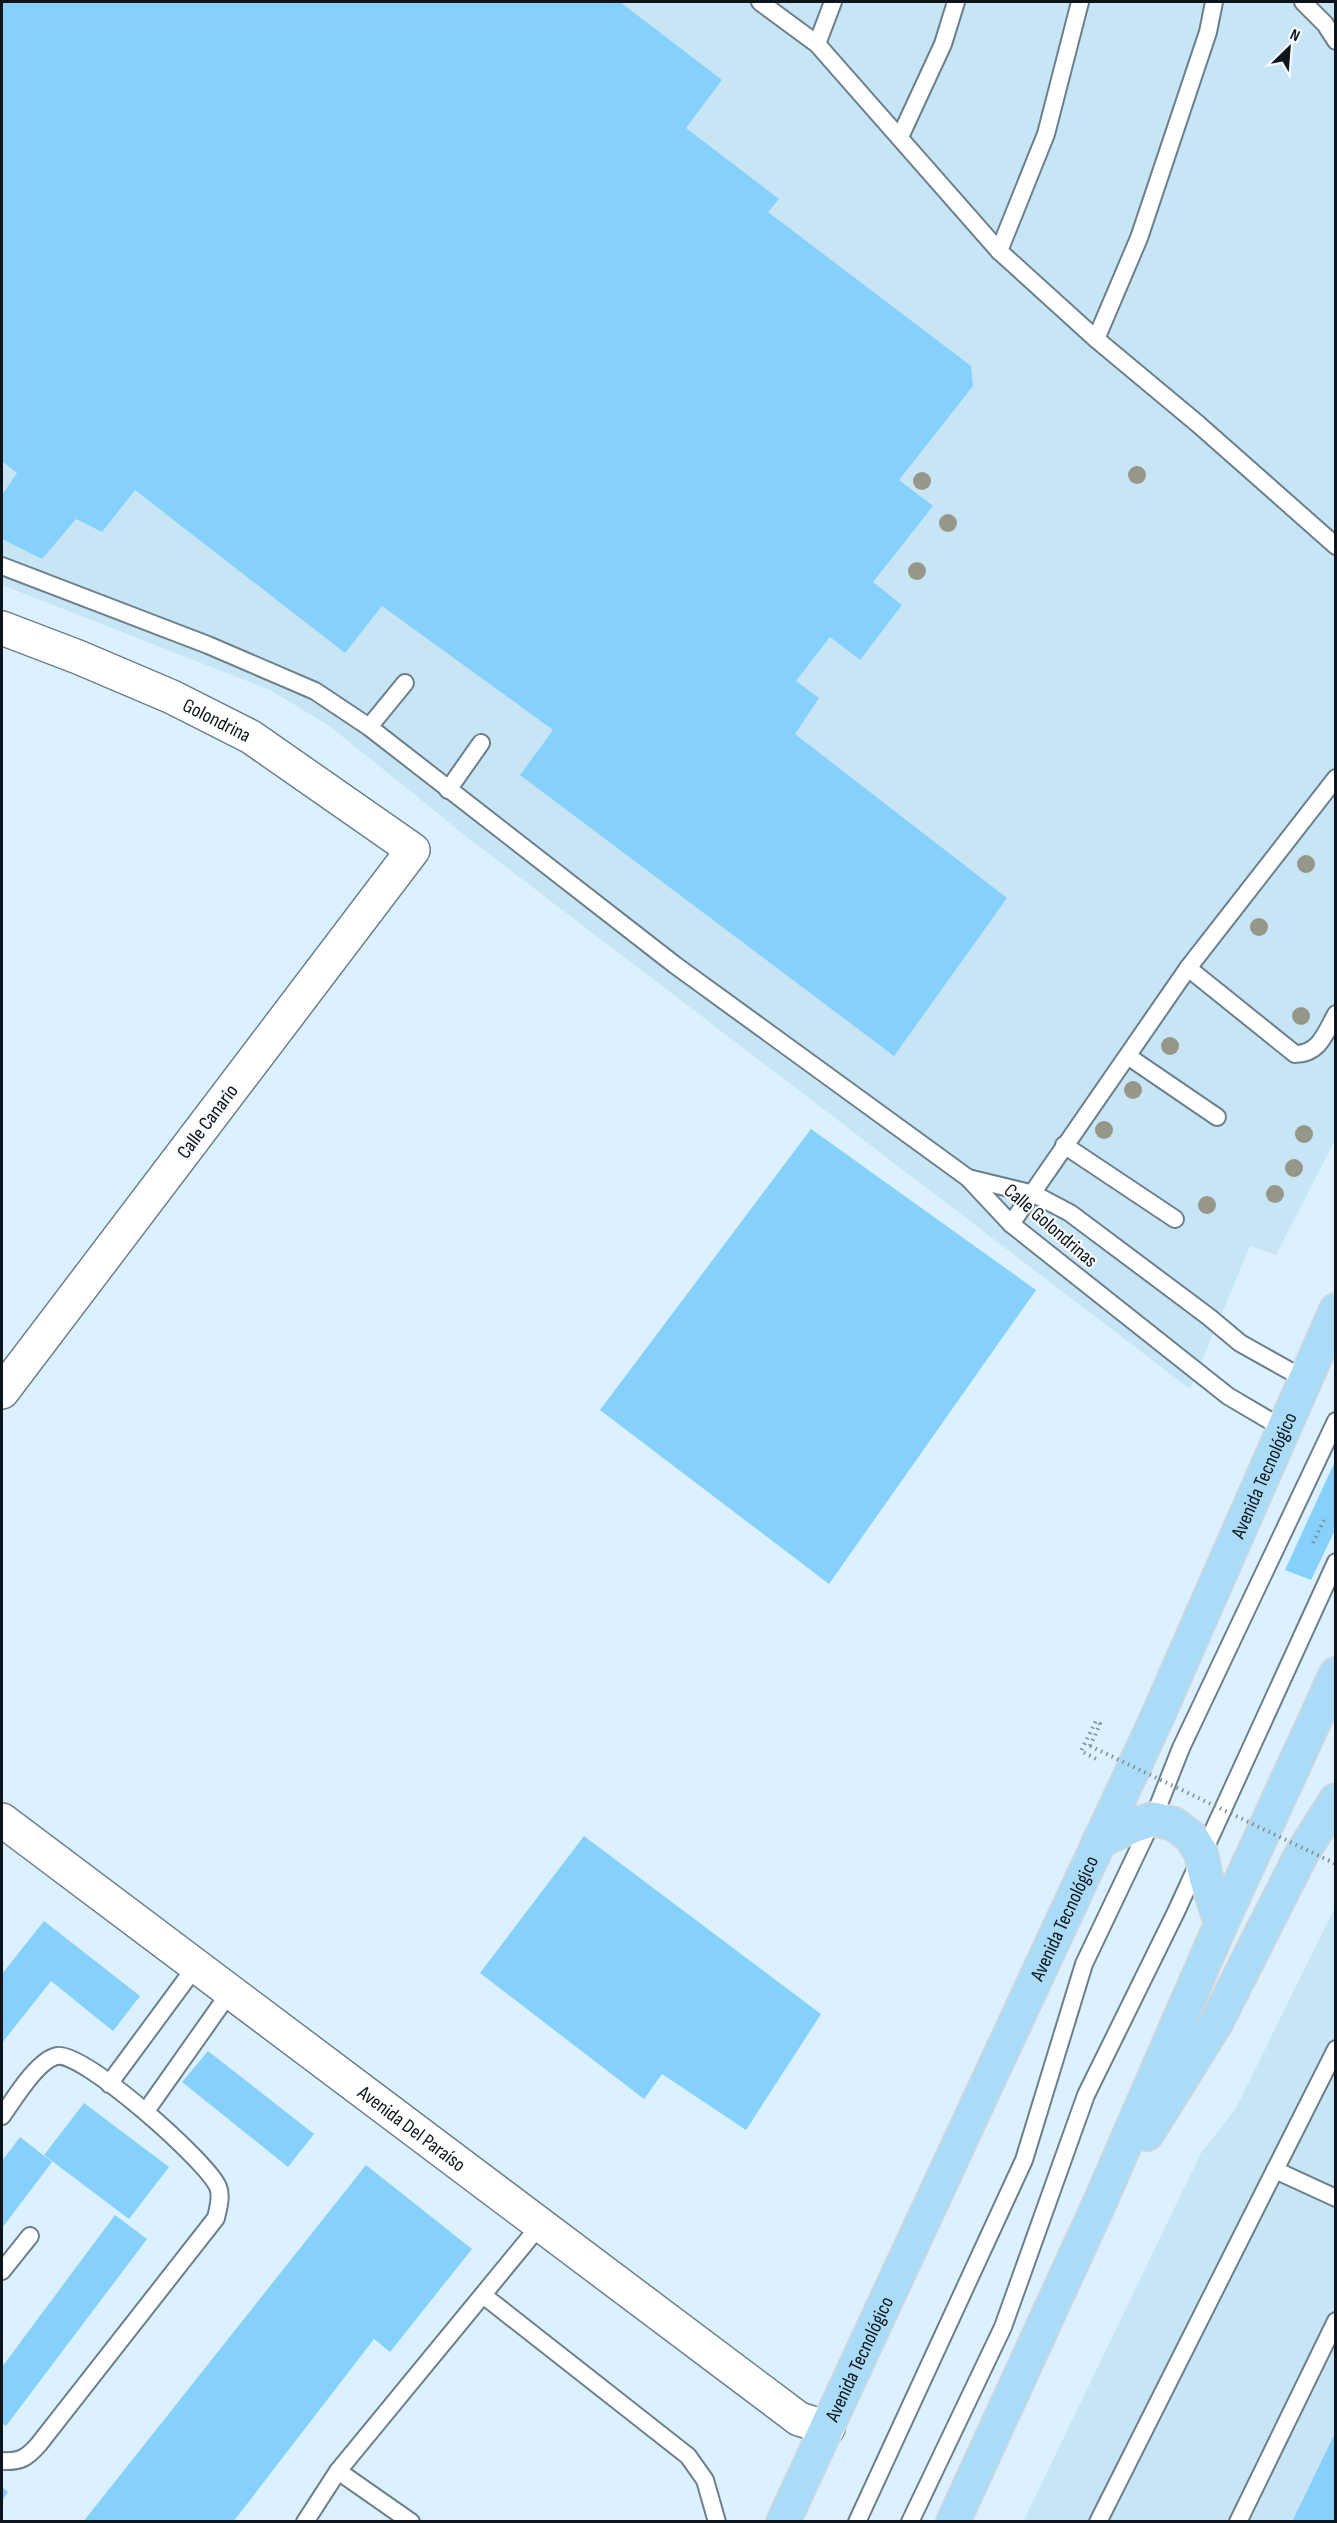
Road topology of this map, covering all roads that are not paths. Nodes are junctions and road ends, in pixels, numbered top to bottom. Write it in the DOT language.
graph roads {
  1 [pos="760,2"];
  2 [pos="833,2"];
  3 [pos="956,2"];
  4 [pos="1080,2"];
  5 [pos="1214,2"];
  6 [pos="1303,2"];
  7 [pos="1335,41"];
  8 [pos="817,44"];
  9 [pos="900,138"];
  10 [pos="999,251"];
  11 [pos="1096,339"];
  12 [pos="1335,546"];
  13 [pos="2,566"];
  14 [pos="2,628"];
  15 [pos="405,683"];
  16 [pos="369,727"];
  17 [pos="481,743"];
  18 [pos="1335,778"];
  19 [pos="448,790"];
  20 [pos="413,850"];
  21 [pos="1188,968"];
  22 [pos="1335,1014"];
  23 [pos="1129,1057"];
  24 [pos="1217,1117"];
  25 [pos="1064,1145"];
  26 [pos="968,1178"];
  27 [pos="1034,1194"];
  28 [pos="1175,1219"];
  29 [pos="1011,1224"];
  30 [pos="1335,1310"];
  31 [pos="1306,1380"];
  32 [pos="2,1392"];
  33 [pos="1335,1420"];
  34 [pos="1284,1429"];
  35 [pos="1335,1562"];
  36 [pos="1335,1674"];
  37 [pos="1335,1800"];
  38 [pos="1153,1819"];
  39 [pos="2,1820"];
  40 [pos="1100,1841"];
  41 [pos="1201,1853"];
  42 [pos="1221,1924"];
  43 [pos="196,1966"];
  44 [pos="230,1992"];
  45 [pos="1335,2049"];
  46 [pos="109,2084"];
  47 [pos="146,2111"];
  48 [pos="2,2116"];
  49 [pos="1275,2170"];
  50 [pos="1335,2198"];
  51 [pos="1100,2202"];
  52 [pos="541,2224"];
  53 [pos="30,2236"];
  54 [pos="2,2271"];
  55 [pos="483,2295"];
  56 [pos="1335,2321"];
  57 [pos="828,2428"];
  58 [pos="2,2460"];
  59 [pos="338,2470"];
  60 [pos="806,2473"];
  61 [pos="305,2522"];
  62 [pos="411,2522"];
  63 [pos="717,2522"];
  64 [pos="783,2522"];
  65 [pos="805,2522"];
  66 [pos="857,2522"];
  67 [pos="910,2522"];
  68 [pos="953,2522"];
  69 [pos="1098,2522"];
  70 [pos="1238,2522"];
  1 -- 8 [label="lane"];
  2 -- 8 [label="lane"];
  3 -- 9 [label="lane"];
  4 -- 10 [label="lane"];
  5 -- 11 [label="lane"];
  6 -- 7 [label="lane"];
  8 -- 9 [label="lane"];
  9 -- 10 [label="lane"];
  10 -- 11 [label="lane"];
  11 -- 12 [label="lane"];
  13 -- 16 [label="lane"];
  14 -- 20 [label="street, Golondrina"];
  15 -- 16 [label="lane"];
  16 -- 19 [label="lane"];
  17 -- 19 [label="lane"];
  18 -- 21 [label="lane"];
  19 -- 26 [label="lane"];
  20 -- 32 [label="street, Calle Canario"];
  21 -- 22 [label="lane"];
  21 -- 23 [label="lane"];
  23 -- 24 [label="lane"];
  23 -- 25 [label="lane"];
  25 -- 27 [label="lane"];
  25 -- 28 [label="lane"];
  26 -- 27 [label="lane, Calle Golondrinas"];
  26 -- 29 [label="lane, Calle Golondrinas"];
  27 -- 29 [label="lane"];
  27 -- 31 [label="lane, Calle Golondrinas"];
  29 -- 34 [label="lane, Calle Golondrinas"];
  30 -- 31 [label="main road, Avenida Tecnológico"];
  31 -- 34 [label="main road, Avenida Tecnológico"];
  33 -- 38 [label="lane"];
  34 -- 40 [label="main road, Avenida Tecnológico"];
  35 -- 41 [label="lane"];
  36 -- 42 [label="main road"];
  37 -- 51 [label="main road"];
  38 -- 40 [label="main road"];
  38 -- 41 [label="main road"];
  38 -- 66 [label="lane"];
  39 -- 43 [label="street, Avenida Del Paraíso"];
  40 -- 57 [label="main road, Avenida Tecnológico"];
  41 -- 42 [label="main road"];
  41 -- 67 [label="lane"];
  42 -- 51 [label="main road"];
  43 -- 44 [label="street, Avenida Del Paraíso"];
  43 -- 46 [label="lane"];
  44 -- 47 [label="lane"];
  44 -- 52 [label="street, Avenida Del Paraíso"];
  45 -- 49 [label="lane"];
  46 -- 47 [label="lane"];
  46 -- 48 [label="lane"];
  47 -- 58 [label="lane"];
  49 -- 50 [label="lane"];
  49 -- 69 [label="lane"];
  51 -- 68 [label="main road"];
  52 -- 55 [label="lane"];
  52 -- 57 [label="street, Avenida Del Paraíso"];
  53 -- 54 [label="lane"];
  55 -- 59 [label="lane"];
  55 -- 63 [label="lane"];
  56 -- 70 [label="lane"];
  57 -- 60 [label="main road, Avenida Tecnológico"];
  59 -- 61 [label="lane"];
  59 -- 62 [label="lane"];
  60 -- 64 [label="main road, Avenida Tecnológico"];
  60 -- 65 [label="main road"];
}
